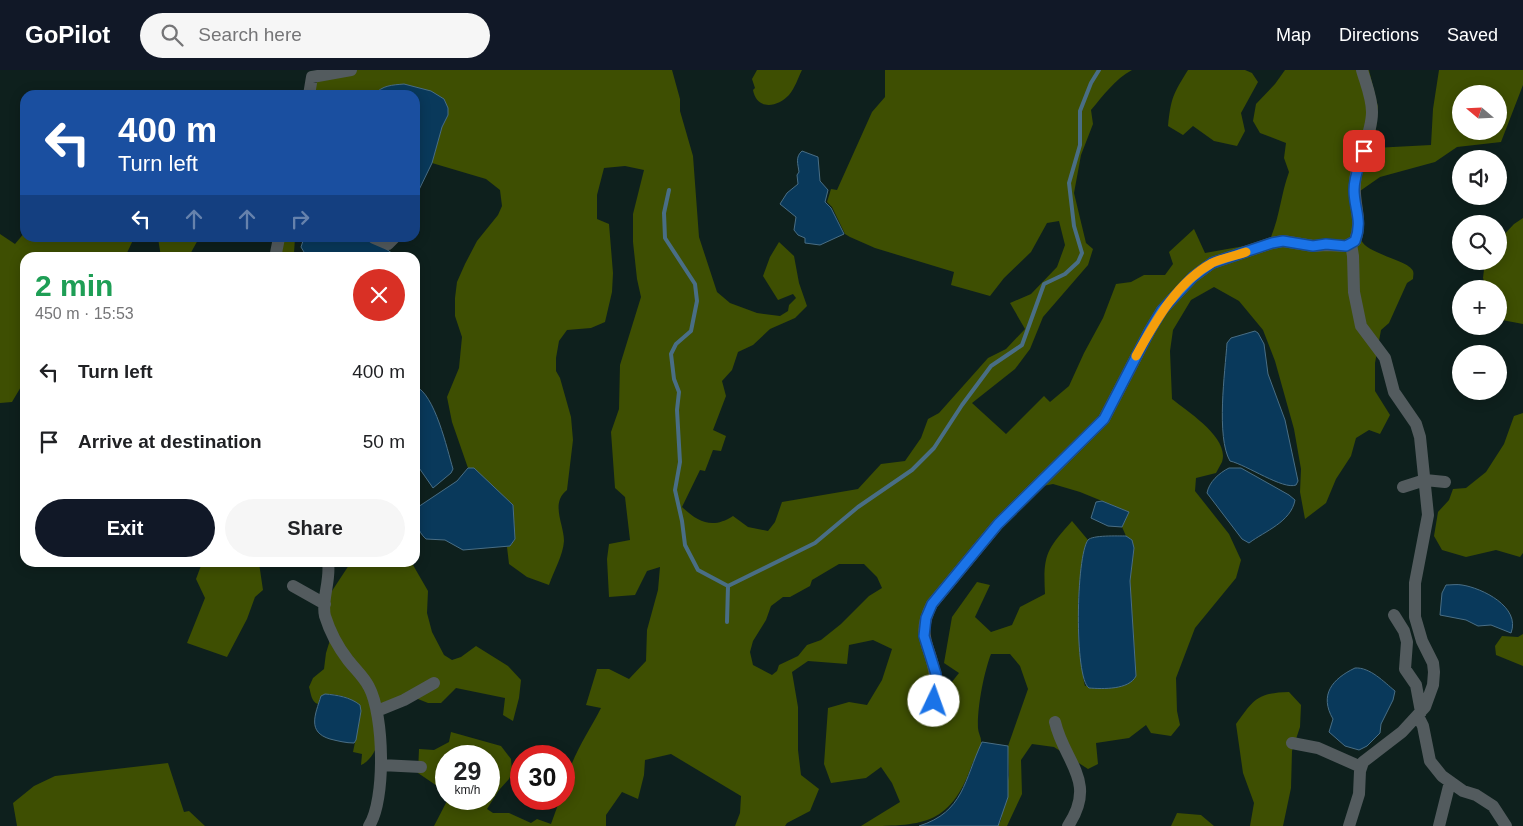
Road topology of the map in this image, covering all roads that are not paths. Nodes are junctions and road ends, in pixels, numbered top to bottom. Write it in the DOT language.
graph roads {
  1 [pos="351,70"];
  2 [pos="1362,70"];
  3 [pos="311,73"];
  4 [pos="309,90"];
  5 [pos="1351,244"];
  6 [pos="1425,480"];
  7 [pos="1446,482"];
  8 [pos="1403,487"];
  9 [pos="328,567"];
  10 [pos="293,586"];
  11 [pos="325,604"];
  12 [pos="1394,615"];
  13 [pos="434,683"];
  14 [pos="377,711"];
  15 [pos="932,714"];
  16 [pos="1419,714"];
  17 [pos="1055,722"];
  18 [pos="1292,743"];
  19 [pos="381,765"];
  20 [pos="1361,767"];
  21 [pos="421,768"];
  22 [pos="1450,782"];
  23 [pos="369,826"];
  24 [pos="1068,826"];
  25 [pos="1349,826"];
  26 [pos="1439,826"];
  27 [pos="1506,826"];
  1 -- 3 [label="street"];
  2 -- 5 [label="street"];
  3 -- 4 [label="street"];
  5 -- 6 [label="street"];
  5 -- 15 [label="street"];
  6 -- 7 [label="street"];
  6 -- 8 [label="street"];
  6 -- 16 [label="street"];
  9 -- 11 [label="street"];
  10 -- 11 [label="street"];
  11 -- 14 [label="street"];
  12 -- 16 [label="street"];
  13 -- 14 [label="street"];
  14 -- 19 [label="street"];
  16 -- 20 [label="street"];
  16 -- 22 [label="street"];
  17 -- 24 [label="street"];
  18 -- 20 [label="street"];
  19 -- 21 [label="street"];
  19 -- 23 [label="street"];
  20 -- 25 [label="street"];
  22 -- 26 [label="street"];
  22 -- 27 [label="street"];
}
